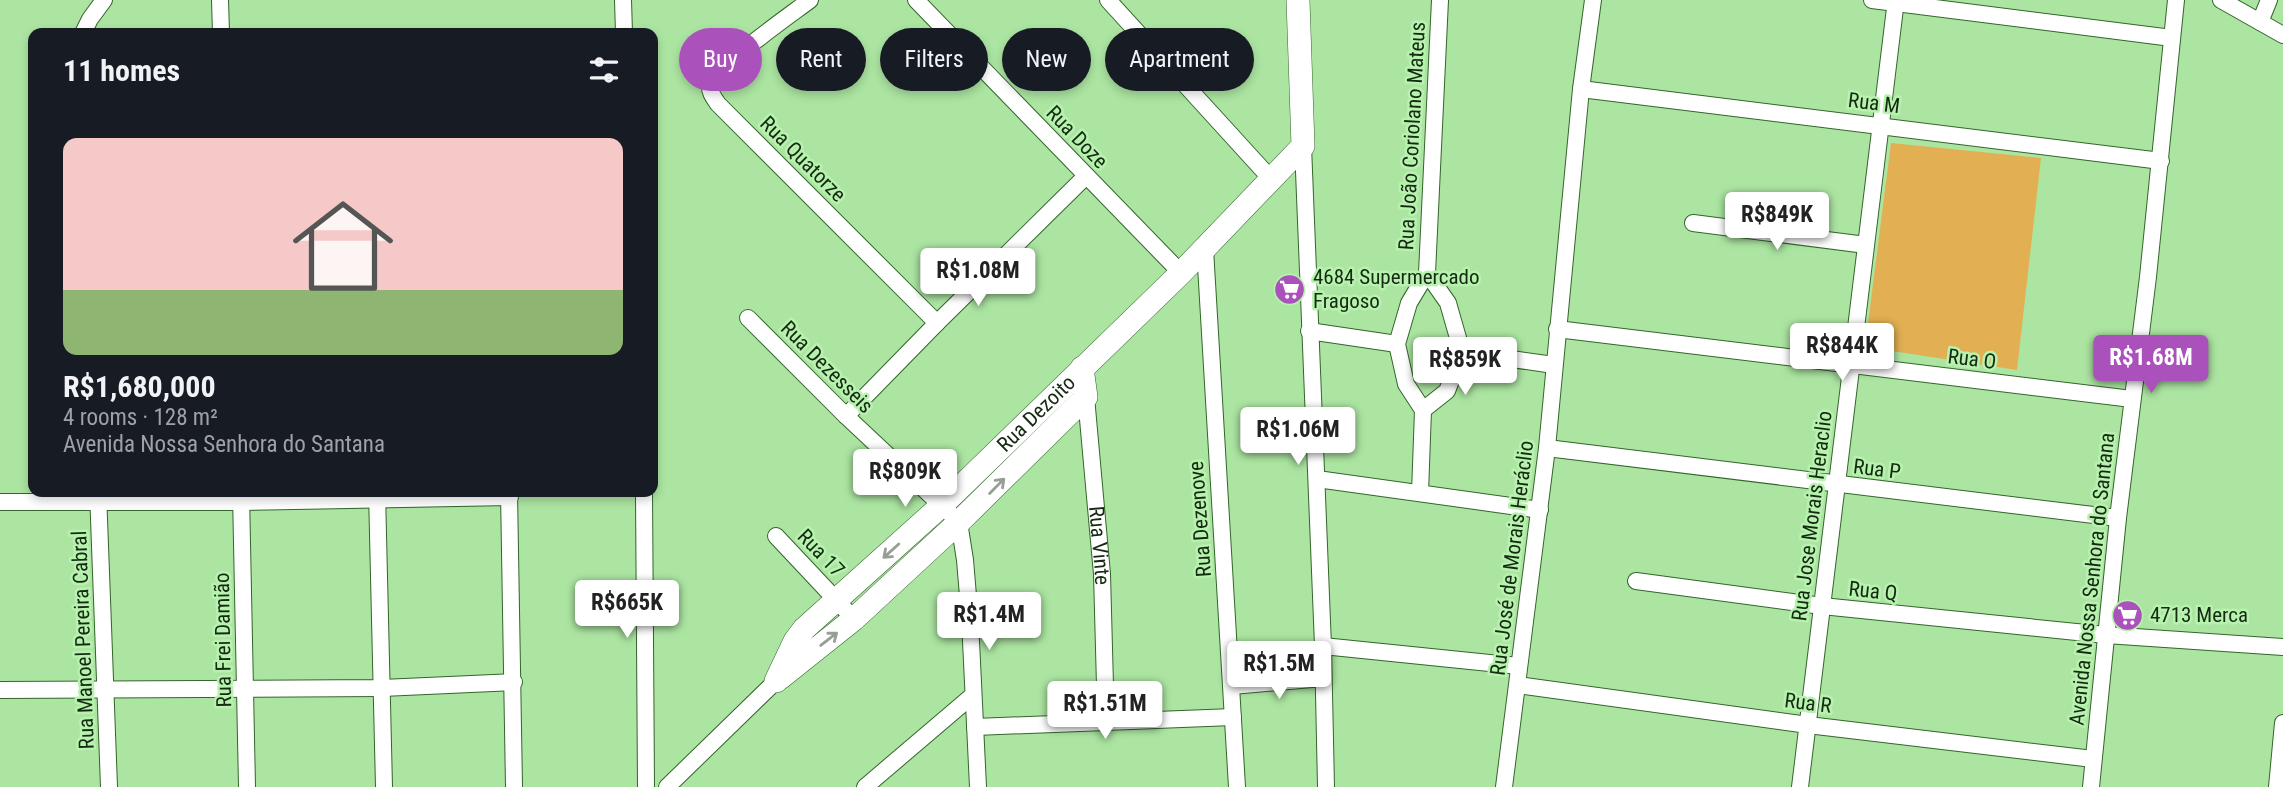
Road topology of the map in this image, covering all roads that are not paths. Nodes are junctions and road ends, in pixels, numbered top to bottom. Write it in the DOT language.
graph roads {
  1 [pos="104,0"];
  2 [pos="219,0"];
  3 [pos="623,0"];
  4 [pos="810,0"];
  5 [pos="916,0"];
  6 [pos="1108,0"];
  7 [pos="1298,0"];
  8 [pos="1440,0"];
  9 [pos="1593,0"];
  10 [pos="1872,0"];
  11 [pos="2176,0"];
  12 [pos="2221,0"];
  13 [pos="2270,0"];
  14 [pos="1896,1"];
  15 [pos="2260,22"];
  16 [pos="86,28"];
  17 [pos="221,28"];
  18 [pos="624,28"];
  19 [pos="2283,35"];
  20 [pos="2172,38"];
  21 [pos="1581,89"];
  22 [pos="1881,125"];
  23 [pos="1303,146"];
  24 [pos="2161,161"];
  25 [pos="1086,176"];
  26 [pos="1272,180"];
  27 [pos="1693,223"];
  28 [pos="1866,245"];
  29 [pos="1205,249"];
  30 [pos="1181,273"];
  31 [pos="1427,273"];
  32 [pos="748,318"];
  33 [pos="937,323"];
  34 [pos="1557,329"];
  35 [pos="1309,331"];
  36 [pos="1397,344"];
  37 [pos="1462,352"];
  38 [pos="1554,366"];
  39 [pos="1852,366"];
  40 [pos="1082,368"];
  41 [pos="1086,397"];
  42 [pos="2132,399"];
  43 [pos="1423,410"];
  44 [pos="846,416"];
  45 [pos="1547,448"];
  46 [pos="1317,479"];
  47 [pos="1837,485"];
  48 [pos="1420,493"];
  49 [pos="82,497"];
  50 [pos="98,497"];
  51 [pos="241,497"];
  52 [pos="377,497"];
  53 [pos="510,497"];
  54 [pos="644,497"];
  55 [pos="0,502"];
  56 [pos="941,506"];
  57 [pos="1540,510"];
  58 [pos="2118,519"];
  59 [pos="959,522"];
  60 [pos="775,536"];
  61 [pos="1636,580"];
  62 [pos="836,600"];
  63 [pos="1822,607"];
  64 [pos="854,619"];
  65 [pos="2106,635"];
  66 [pos="1323,646"];
  67 [pos="2283,647"];
  68 [pos="1519,666"];
  69 [pos="1323,678"];
  70 [pos="775,681"];
  71 [pos="514,682"];
  72 [pos="1518,685"];
  73 [pos="1232,686"];
  74 [pos="107,688"];
  75 [pos="382,688"];
  76 [pos="246,689"];
  77 [pos="0,690"];
  78 [pos="972,695"];
  79 [pos="1233,717"];
  80 [pos="1106,723"];
  81 [pos="2283,723"];
  82 [pos="1808,725"];
  83 [pos="975,727"];
  84 [pos="2093,759"];
  85 [pos="109,787"];
  86 [pos="247,787"];
  87 [pos="384,787"];
  88 [pos="514,787"];
  89 [pos="646,787"];
  90 [pos="667,787"];
  91 [pos="865,787"];
  92 [pos="978,787"];
  93 [pos="1237,787"];
  94 [pos="1326,787"];
  95 [pos="1504,787"];
  96 [pos="1800,787"];
  97 [pos="2091,787"];
  98 [pos="2277,787"];
  1 -- 16 [label="street"];
  2 -- 17 [label="street"];
  3 -- 18 [label="street"];
  4 -- 33 [label="street, Rua Quatorze"];
  5 -- 25 [label="street, Rua Doze"];
  6 -- 26 [label="street"];
  7 -- 23 [label="street"];
  8 -- 31 [label="street, Rua João Coriolano Mateus"];
  9 -- 21 [label="street, Rua José de Morais Heráclio"];
  10 -- 14 [label="street"];
  11 -- 20 [label="street, Avenida Nossa Senhora do Santana"];
  12 -- 15 [label="street"];
  13 -- 15 [label="street"];
  14 -- 20 [label="street"];
  14 -- 22 [label="street, Rua Jose Morais Heraclio"];
  15 -- 19 [label="street"];
  20 -- 24 [label="street, Avenida Nossa Senhora do Santana"];
  21 -- 22 [label="street, Rua M"];
  21 -- 34 [label="street, Rua José de Morais Heráclio"];
  22 -- 24 [label="street, Rua M"];
  22 -- 28 [label="street, Rua Jose Morais Heraclio"];
  23 -- 26 [label="street, Rua Dezoito"];
  23 -- 35 [label="street"];
  24 -- 42 [label="street, Avenida Nossa Senhora do Santana"];
  25 -- 30 [label="street, Rua Doze"];
  25 -- 33 [label="street"];
  26 -- 29 [label="street, Rua Dezoito"];
  27 -- 28 [label="street"];
  28 -- 39 [label="street, Rua Jose Morais Heraclio"];
  29 -- 30 [label="street, Rua Dezoito"];
  29 -- 73 [label="street, Rua Dezenove"];
  30 -- 40 [label="street, Rua Dezoito"];
  31 -- 36 [label="street, Rua João Coriolano Mateus"];
  31 -- 37 [label="street, Rua João Coriolano Mateus"];
  32 -- 44 [label="street, Rua Dezesseis"];
  33 -- 44 [label="street"];
  34 -- 38 [label="street, Rua José de Morais Heráclio"];
  34 -- 39 [label="street, Rua O"];
  35 -- 36 [label="street"];
  35 -- 46 [label="street"];
  36 -- 43 [label="street, Rua João Coriolano Mateus"];
  37 -- 38 [label="street"];
  37 -- 43 [label="street"];
  38 -- 45 [label="street, Rua José de Morais Heráclio"];
  39 -- 42 [label="street, Rua O"];
  39 -- 47 [label="street, Rua Jose Morais Heraclio"];
  40 -- 41 [label="street, Rua Vinte"];
  40 -- 56 [label="street, Rua Dezoito"];
  59 -- 41 [label="street, Rua Dezoito, one-way"];
  41 -- 80 [label="street, Rua Vinte"];
  42 -- 58 [label="street, Avenida Nossa Senhora do Santana"];
  43 -- 48 [label="street"];
  44 -- 56 [label="street, Rua Dezesseis"];
  45 -- 47 [label="street, Rua P"];
  45 -- 57 [label="street, Rua José de Morais Heráclio"];
  46 -- 48 [label="street"];
  46 -- 66 [label="street"];
  47 -- 58 [label="street, Rua P"];
  47 -- 63 [label="street, Rua Jose Morais Heraclio"];
  48 -- 57 [label="street"];
  49 -- 55 [label="street"];
  50 -- 74 [label="street, Rua Manoel Pereira Cabral"];
  51 -- 76 [label="street, Rua Frei Damião"];
  52 -- 75 [label="street"];
  53 -- 71 [label="street"];
  54 -- 89 [label="street"];
  56 -- 59 [label="street, Rua Dezesseis"];
  56 -- 62 [label="street, Rua Dezoito, one-way"];
  57 -- 68 [label="street, Rua José de Morais Heráclio"];
  58 -- 65 [label="street, Avenida Nossa Senhora do Santana"];
  59 -- 64 [label="street, Rua Dezoito"];
  59 -- 78 [label="street"];
  60 -- 62 [label="street, Rua 17"];
  61 -- 63 [label="street, Rua Q"];
  62 -- 64 [label="street, Rua 17"];
  62 -- 70 [label="street, Rua Dezoito"];
  63 -- 65 [label="street, Rua Q"];
  63 -- 82 [label="street, Rua Jose Morais Heraclio"];
  70 -- 64 [label="street, Rua Dezoito, one-way"];
  65 -- 67 [label="street, Rua Q"];
  65 -- 84 [label="street, Avenida Nossa Senhora do Santana"];
  66 -- 68 [label="street"];
  66 -- 69 [label="street"];
  68 -- 72 [label="street, Rua José de Morais Heráclio"];
  69 -- 73 [label="street"];
  69 -- 94 [label="street"];
  70 -- 90 [label="street, Rua Dezoito"];
  71 -- 75 [label="street"];
  71 -- 88 [label="street"];
  72 -- 82 [label="street, Rua R"];
  72 -- 95 [label="street, Rua José de Morais Heráclio"];
  73 -- 79 [label="street, Rua Dezenove"];
  74 -- 76 [label="street"];
  74 -- 77 [label="street"];
  74 -- 85 [label="street, Rua Manoel Pereira Cabral"];
  75 -- 76 [label="street"];
  75 -- 87 [label="street"];
  76 -- 86 [label="street, Rua Frei Damião"];
  78 -- 83 [label="street"];
  78 -- 91 [label="street"];
  79 -- 80 [label="street"];
  79 -- 93 [label="street, Rua Dezenove"];
  80 -- 83 [label="street"];
  81 -- 98 [label="street"];
  82 -- 84 [label="street, Rua R"];
  82 -- 96 [label="street, Rua Jose Morais Heraclio"];
  83 -- 92 [label="street"];
  84 -- 97 [label="street, Avenida Nossa Senhora do Santana"];
}
